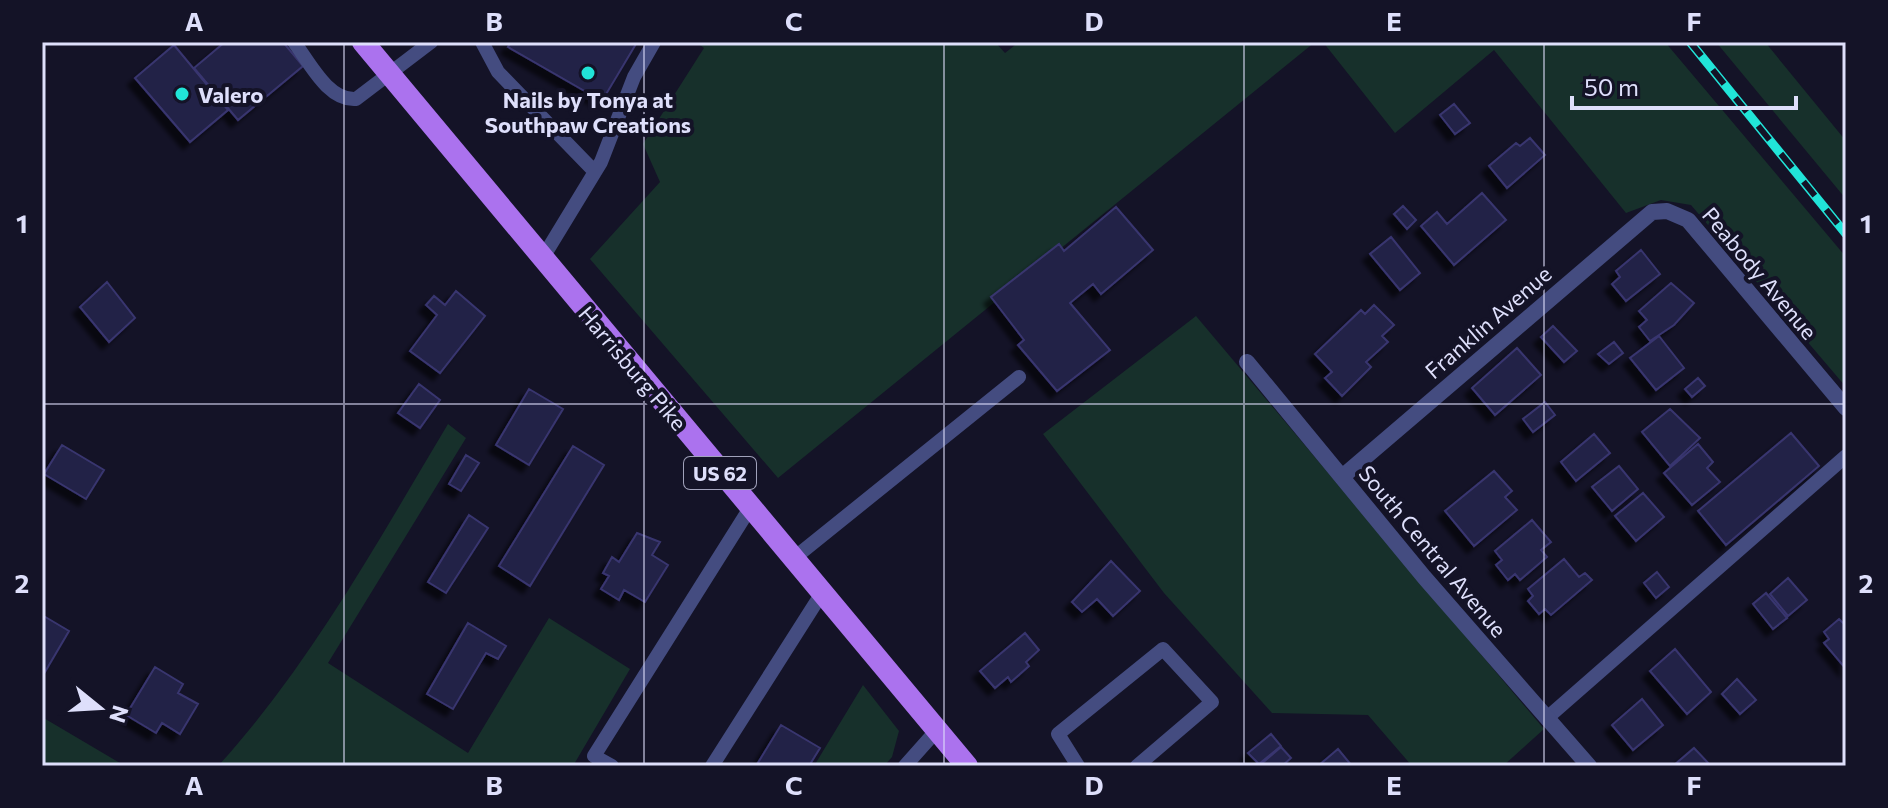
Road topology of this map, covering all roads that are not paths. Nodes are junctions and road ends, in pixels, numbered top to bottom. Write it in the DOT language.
graph roads {
  1 [pos="294,42"];
  2 [pos="363,42"];
  3 [pos="431,42"];
  4 [pos="482,42"];
  5 [pos="654,42"];
  6 [pos="390,74"];
  7 [pos="595,172"];
  8 [pos="1667,211"];
  9 [pos="542,259"];
  10 [pos="1247,362"];
  11 [pos="1019,377"];
  12 [pos="1846,408"];
  13 [pos="1846,456"];
  14 [pos="1342,477"];
  15 [pos="750,508"];
  16 [pos="793,559"];
  17 [pos="822,593"];
  18 [pos="1547,718"];
  19 [pos="937,730"];
  20 [pos="612,766"];
  21 [pos="712,766"];
  22 [pos="905,766"];
  23 [pos="967,766"];
  24 [pos="1078,766"];
  25 [pos="1137,766"];
  26 [pos="1589,766"];
  1 -- 6 [label="lane"];
  2 -- 6 [label="main road, Harrisburg Pike / US 62"];
  3 -- 6 [label="lane"];
  4 -- 7 [label="lane"];
  5 -- 7 [label="lane"];
  6 -- 9 [label="main road, Harrisburg Pike / US 62"];
  7 -- 9 [label="lane"];
  8 -- 12 [label="street, Peabody Avenue"];
  8 -- 14 [label="street, Franklin Avenue"];
  9 -- 15 [label="main road, Harrisburg Pike / US 62"];
  10 -- 14 [label="street, South Central Avenue"];
  11 -- 16 [label="lane"];
  13 -- 18 [label="lane"];
  14 -- 18 [label="street, South Central Avenue"];
  15 -- 16 [label="main road, Harrisburg Pike / US 62"];
  15 -- 20 [label="lane"];
  16 -- 17 [label="main road, Harrisburg Pike / US 62"];
  17 -- 19 [label="main road, Harrisburg Pike / US 62"];
  17 -- 21 [label="lane"];
  18 -- 26 [label="street, South Central Avenue"];
  19 -- 22 [label="lane"];
  19 -- 23 [label="main road, Harrisburg Pike / US 62"];
  24 -- 25 [label="lane"];
}
